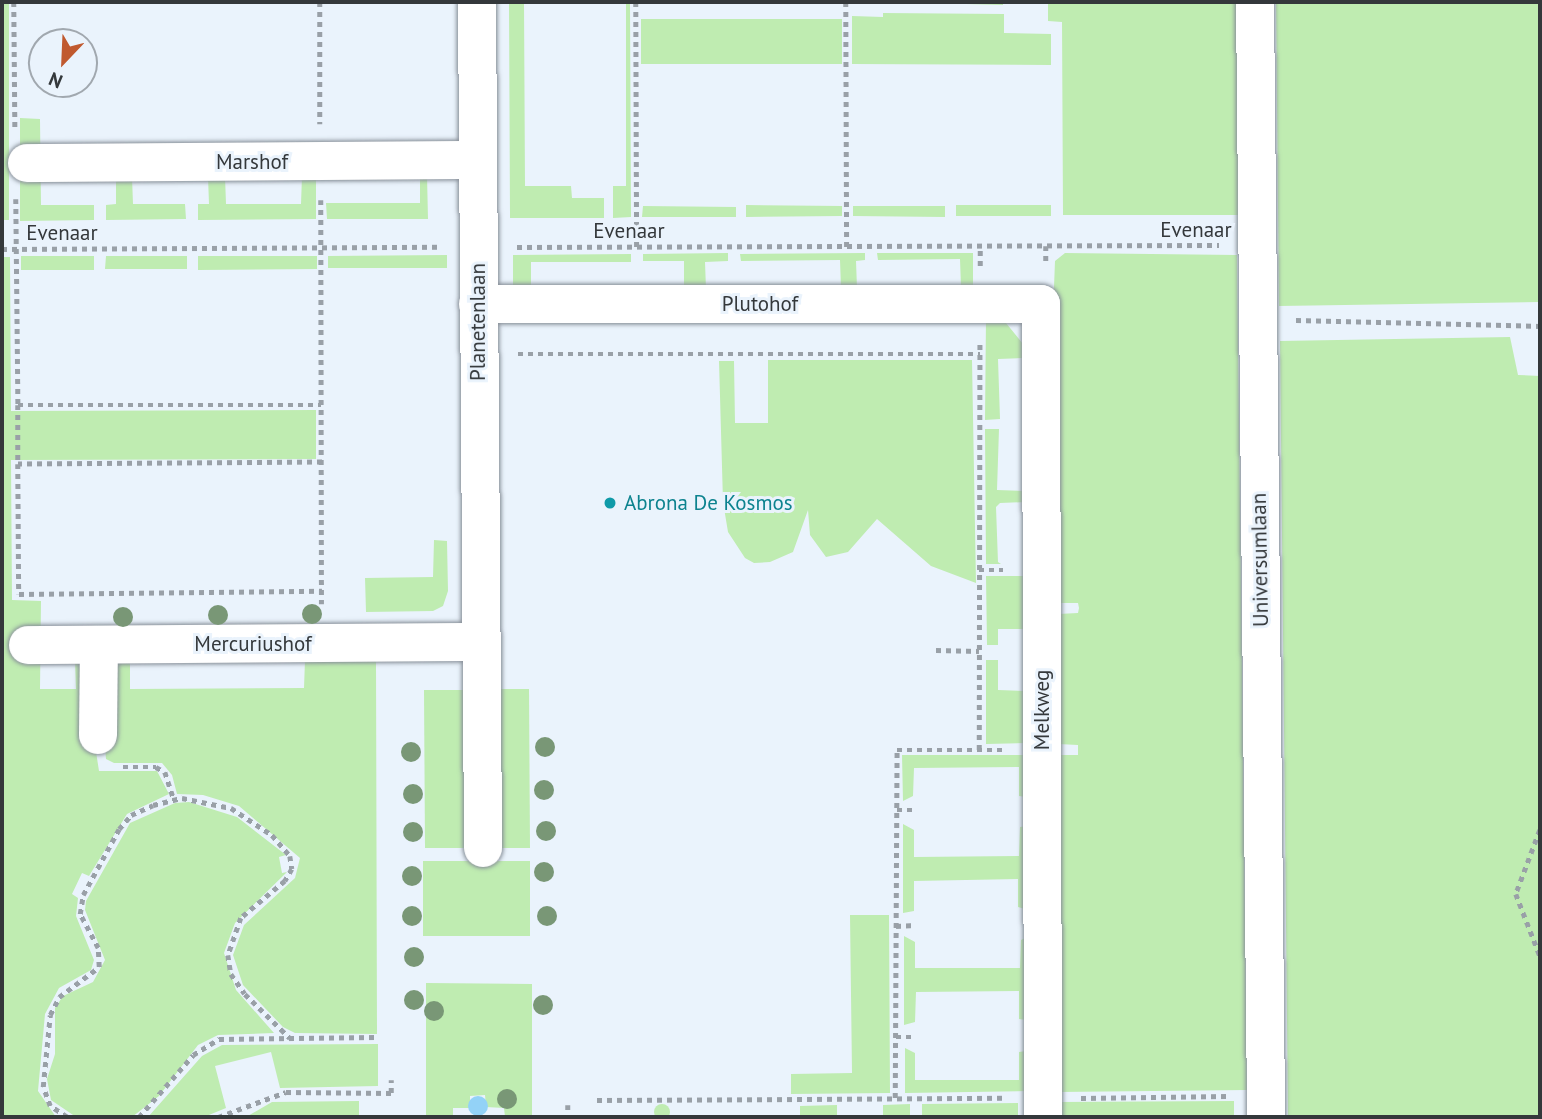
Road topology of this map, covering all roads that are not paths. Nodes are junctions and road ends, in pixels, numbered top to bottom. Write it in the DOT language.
graph roads {
  1 [pos="477,2"];
  2 [pos="1255,2"];
  3 [pos="478,160"];
  4 [pos="19,165"];
  5 [pos="478,304"];
  6 [pos="1041,304"];
  7 [pos="479,642"];
  8 [pos="28,645"];
  9 [pos="99,645"];
  10 [pos="98,735"];
  11 [pos="483,848"];
  12 [pos="1253,1107"];
  13 [pos="1043,1108"];
  1 -- 3 [label="street, Planetenlaan"];
  2 -- 12 [label="street, Universumlaan"];
  3 -- 4 [label="street, Marshof"];
  3 -- 5 [label="street, Planetenlaan"];
  5 -- 6 [label="street, Plutohof"];
  5 -- 7 [label="street, Planetenlaan"];
  6 -- 13 [label="street, Melkweg"];
  7 -- 9 [label="street, Mercuriushof"];
  7 -- 11 [label="street, Planetenlaan"];
  8 -- 9 [label="street, Mercuriushof"];
  9 -- 10 [label="street"];
}
